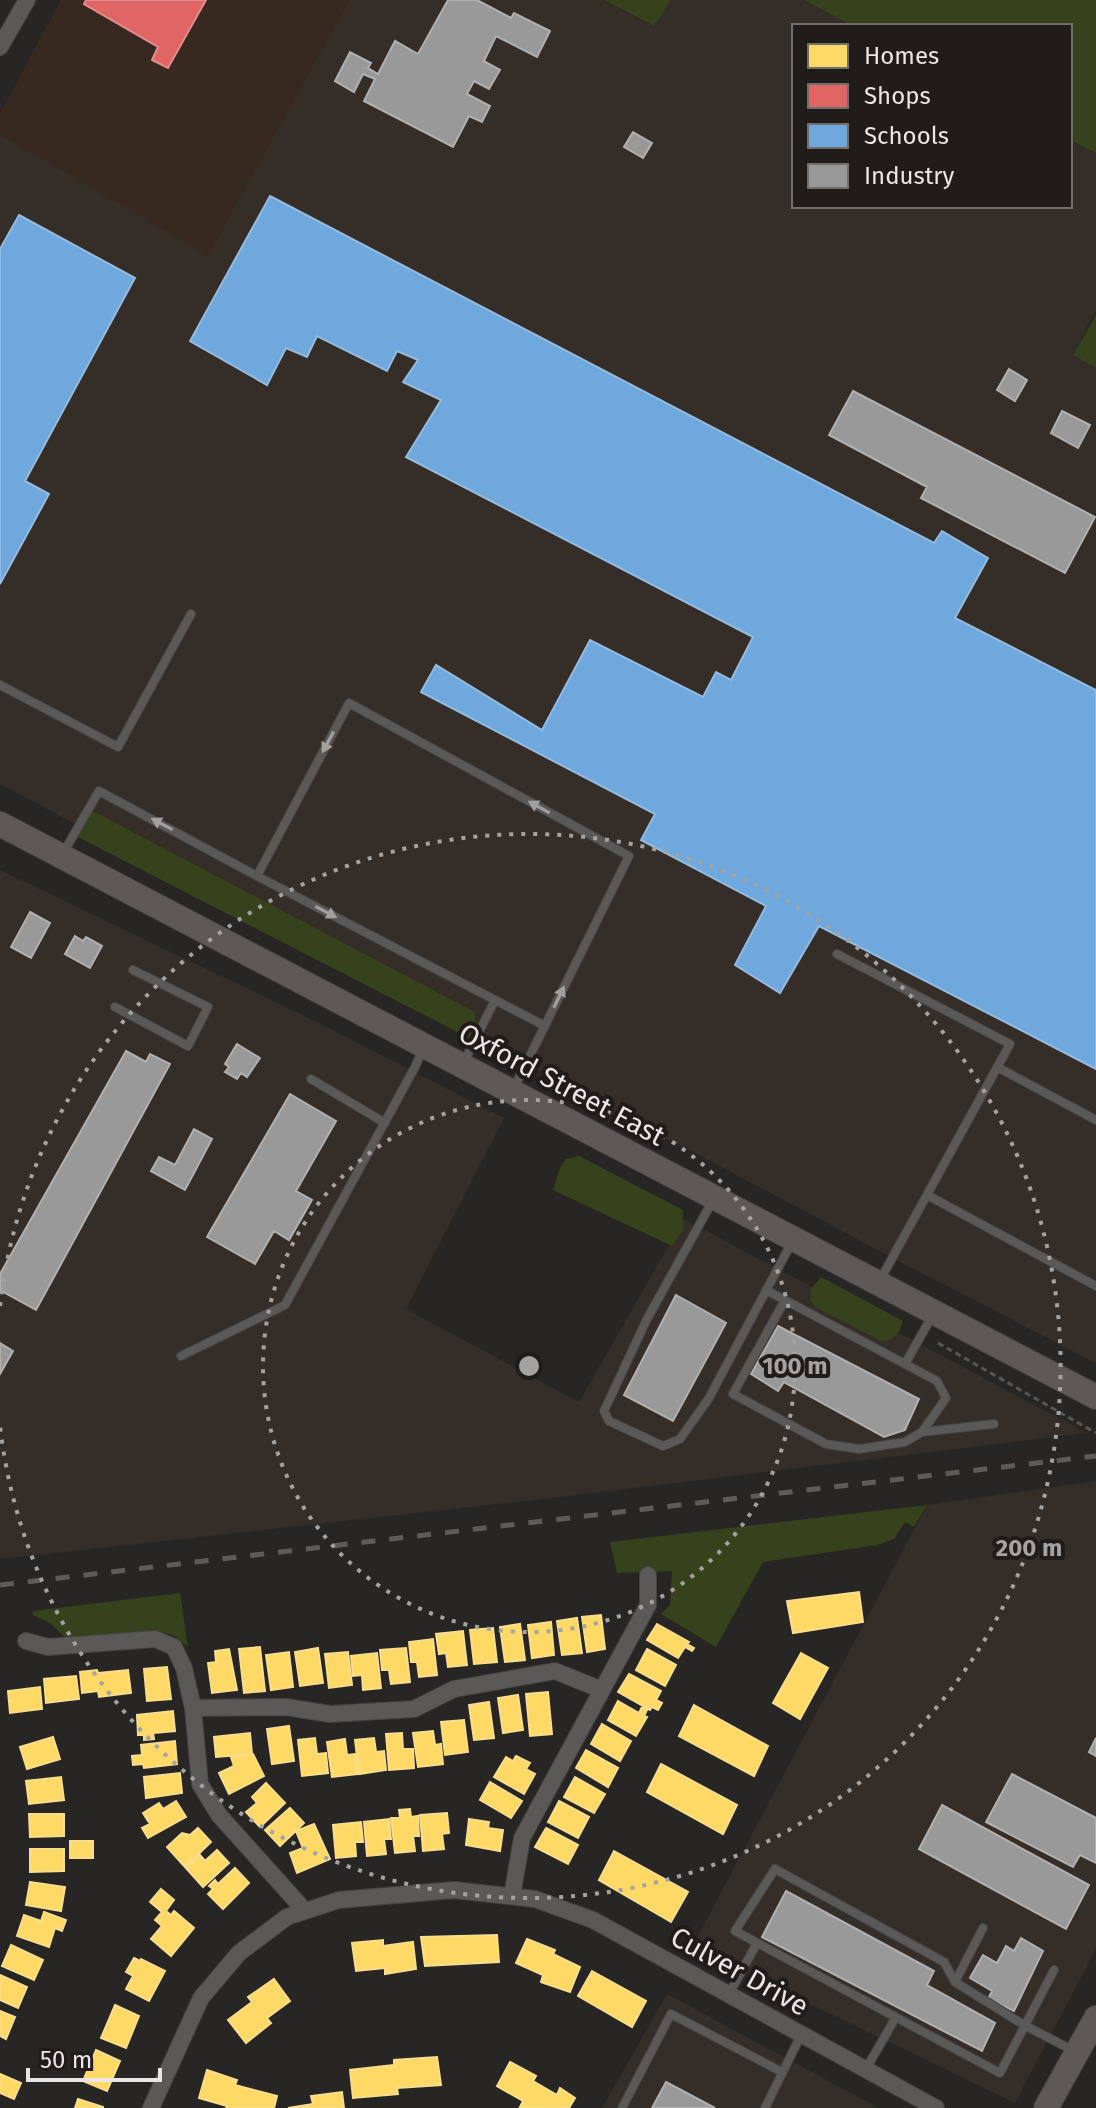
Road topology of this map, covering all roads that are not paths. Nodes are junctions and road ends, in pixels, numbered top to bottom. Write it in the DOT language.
graph roads {
  1 [pos="27,0"];
  2 [pos="0,47"];
  3 [pos="191,614"];
  4 [pos="0,685"];
  5 [pos="0,824"];
  6 [pos="61,856"];
  7 [pos="257,876"];
  8 [pos="837,954"];
  9 [pos="133,970"];
  10 [pos="495,1000"];
  11 [pos="115,1007"];
  12 [pos="545,1026"];
  13 [pos="424,1046"];
  14 [pos="462,1066"];
  15 [pos="997,1067"];
  16 [pos="311,1079"];
  17 [pos="512,1092"];
  18 [pos="1096,1120"];
  19 [pos="385,1123"];
  20 [pos="927,1195"];
  21 [pos="714,1197"];
  22 [pos="793,1239"];
  23 [pos="879,1283"];
  24 [pos="1096,1286"];
  25 [pos="766,1290"];
  26 [pos="785,1300"];
  27 [pos="934,1312"];
  28 [pos="181,1356"];
  29 [pos="905,1364"];
  30 [pos="1096,1397"];
  31 [pos="994,1424"];
  32 [pos="922,1432"];
  33 [pos="648,1575"];
  34 [pos="26,1641"];
  35 [pos="602,1690"];
  36 [pos="193,1708"];
  37 [pos="512,1896"];
  38 [pos="305,1911"];
  39 [pos="983,1928"];
  40 [pos="757,1943"];
  41 [pos="1054,1970"];
  42 [pos="955,1982"];
  43 [pos="729,1994"];
  44 [pos="896,2017"];
  45 [pos="1096,2018"];
  46 [pos="1024,2025"];
  47 [pos="801,2034"];
  48 [pos="1085,2047"];
  49 [pos="866,2069"];
  50 [pos="782,2072"];
  51 [pos="151,2108"];
  52 [pos="622,2108"];
  53 [pos="765,2108"];
  54 [pos="936,2108"];
  55 [pos="1046,2108"];
  1 -- 2 [label="street"];
  3 -- 4 [label="lane"];
  5 -- 6 [label="main road, Oxford Street East"];
  7 -- 6 [label="lane, one-way"];
  6 -- 13 [label="main road, Oxford Street East"];
  7 -- 10 [label="lane, one-way"];
  12 -- 7 [label="lane, one-way"];
  8 -- 15 [label="lane"];
  9 -- 11 [label="lane"];
  10 -- 12 [label="lane"];
  10 -- 14 [label="lane"];
  12 -- 17 [label="lane"];
  13 -- 14 [label="main road, Oxford Street East"];
  13 -- 19 [label="lane"];
  14 -- 17 [label="main road, Oxford Street East"];
  15 -- 18 [label="lane"];
  15 -- 20 [label="lane"];
  16 -- 19 [label="lane"];
  17 -- 21 [label="main road, Oxford Street East"];
  19 -- 28 [label="lane"];
  20 -- 23 [label="lane"];
  20 -- 24 [label="lane"];
  21 -- 22 [label="main road, Oxford Street East"];
  21 -- 25 [label="lane"];
  22 -- 23 [label="main road, Oxford Street East"];
  22 -- 25 [label="lane"];
  23 -- 27 [label="main road, Oxford Street East"];
  25 -- 26 [label="lane"];
  26 -- 29 [label="lane"];
  26 -- 32 [label="lane"];
  27 -- 29 [label="lane"];
  27 -- 30 [label="main road, Oxford Street East"];
  29 -- 32 [label="lane"];
  31 -- 32 [label="lane"];
  33 -- 35 [label="street"];
  34 -- 36 [label="street"];
  35 -- 36 [label="street"];
  35 -- 37 [label="street"];
  36 -- 38 [label="street"];
  37 -- 38 [label="street, Culver Drive"];
  37 -- 43 [label="street, Culver Drive"];
  38 -- 51 [label="street, Culver Drive"];
  39 -- 42 [label="lane"];
  40 -- 42 [label="lane"];
  40 -- 43 [label="lane"];
  40 -- 44 [label="lane"];
  41 -- 46 [label="lane"];
  42 -- 46 [label="lane"];
  43 -- 47 [label="street, Culver Drive"];
  44 -- 46 [label="lane"];
  44 -- 49 [label="lane"];
  45 -- 48 [label="main road"];
  46 -- 48 [label="lane"];
  47 -- 49 [label="street, Culver Drive"];
  47 -- 50 [label="lane"];
  48 -- 55 [label="main road"];
  49 -- 54 [label="street, Culver Drive"];
  50 -- 52 [label="lane"];
  50 -- 53 [label="lane"];
}
